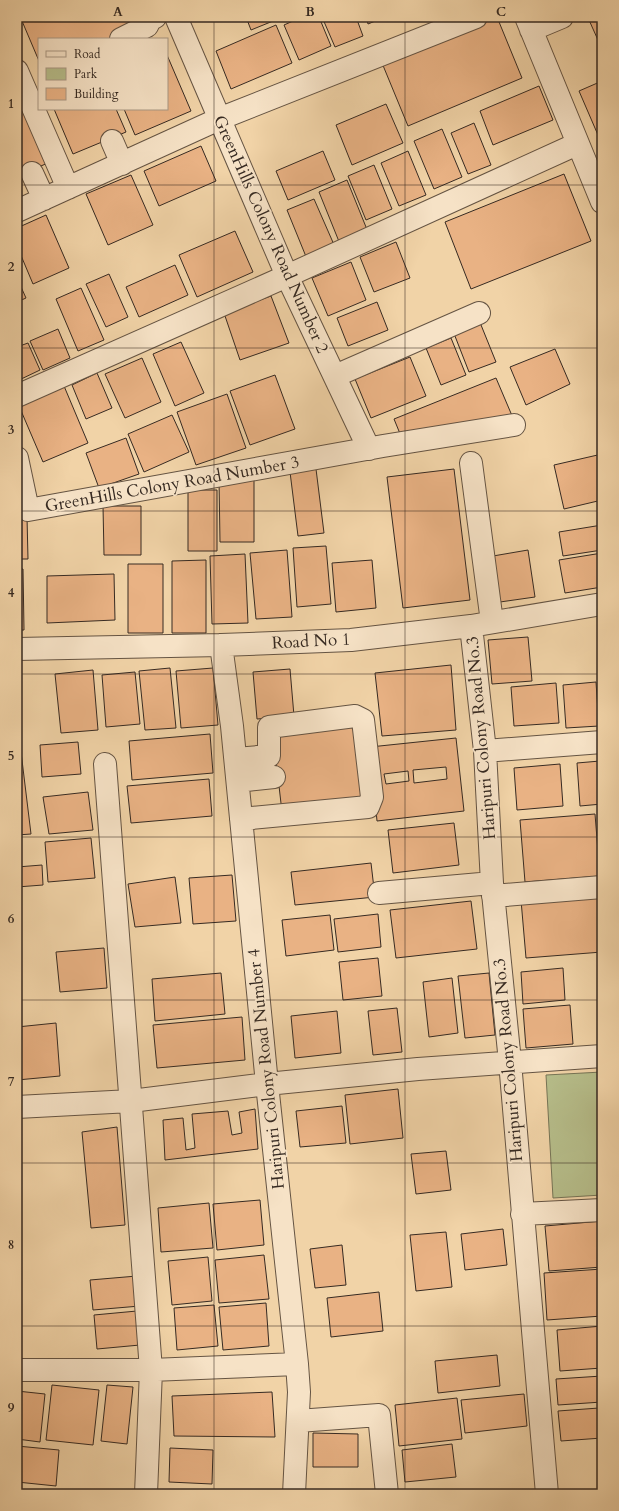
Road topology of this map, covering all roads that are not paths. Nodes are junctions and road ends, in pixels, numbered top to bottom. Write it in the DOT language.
graph roads {
  1 [pos="176,17"];
  2 [pos="476,17"];
  3 [pos="562,17"];
  4 [pos="152,18"];
  5 [pos="529,24"];
  6 [pos="123,38"];
  7 [pos="17,71"];
  8 [pos="219,119"];
  9 [pos="112,141"];
  10 [pos="577,144"];
  11 [pos="122,164"];
  12 [pos="32,173"];
  13 [pos="598,178"];
  14 [pos="68,188"];
  15 [pos="44,199"];
  16 [pos="602,202"];
  17 [pos="18,208"];
  18 [pos="287,276"];
  19 [pos="479,313"];
  20 [pos="335,376"];
  21 [pos="17,396"];
  22 [pos="514,426"];
  23 [pos="369,449"];
  24 [pos="17,458"];
  25 [pos="471,463"];
  26 [pos="602,604"];
  27 [pos="492,622"];
  28 [pos="471,626"];
  29 [pos="222,645"];
  30 [pos="17,649"];
  31 [pos="602,742"];
  32 [pos="485,751"];
  33 [pos="236,759"];
  34 [pos="105,764"];
  35 [pos="274,777"];
  36 [pos="238,781"];
  37 [pos="241,819"];
  38 [pos="602,887"];
  39 [pos="492,889"];
  40 [pos="380,893"];
  41 [pos="602,1056"];
  42 [pos="510,1062"];
  43 [pos="267,1084"];
  44 [pos="131,1101"];
  45 [pos="17,1107"];
  46 [pos="602,1210"];
  47 [pos="522,1214"];
  48 [pos="297,1364"];
  49 [pos="17,1370"];
  50 [pos="150,1370"];
  51 [pos="298,1421"];
  52 [pos="146,1494"];
  53 [pos="294,1494"];
  54 [pos="387,1494"];
  55 [pos="547,1494"];
  1 -- 8 [label="street, GreenHills Colony Road Number 2"];
  2 -- 8 [label="street"];
  3 -- 5 [label="street"];
  4 -- 6 [label="street"];
  5 -- 10 [label="street"];
  7 -- 14 [label="street"];
  8 -- 11 [label="street"];
  8 -- 18 [label="street, GreenHills Colony Road Number 2"];
  9 -- 11 [label="street"];
  10 -- 13 [label="street"];
  10 -- 18 [label="street"];
  11 -- 14 [label="street"];
  12 -- 15 [label="street"];
  13 -- 16 [label="street"];
  14 -- 15 [label="street"];
  15 -- 17 [label="street"];
  18 -- 20 [label="street, GreenHills Colony Road Number 2"];
  18 -- 21 [label="street"];
  19 -- 20 [label="street"];
  20 -- 23 [label="street, GreenHills Colony Road Number 2"];
  22 -- 23 [label="street"];
  23 -- 24 [label="street, GreenHills Colony Road Number 3"];
  25 -- 27 [label="street"];
  26 -- 27 [label="street, Road No 1"];
  27 -- 28 [label="street, Road No 1"];
  28 -- 29 [label="street, Road No 1"];
  28 -- 32 [label="street, Haripuri Colony Road No.3"];
  29 -- 30 [label="street, Road No 1"];
  29 -- 33 [label="street, Haripuri Colony Road Number 4"];
  31 -- 32 [label="street"];
  32 -- 39 [label="street, Haripuri Colony Road No.3"];
  33 -- 36 [label="street, Haripuri Colony Road Number 4"];
  33 -- 37 [label="street"];
  34 -- 44 [label="street"];
  35 -- 36 [label="street"];
  36 -- 37 [label="street, Haripuri Colony Road Number 4"];
  37 -- 43 [label="street, Haripuri Colony Road Number 4"];
  38 -- 39 [label="street"];
  39 -- 40 [label="street"];
  39 -- 42 [label="street, Haripuri Colony Road No.3"];
  41 -- 42 [label="street"];
  42 -- 43 [label="street"];
  42 -- 47 [label="street, Haripuri Colony Road No.3"];
  43 -- 44 [label="street"];
  43 -- 48 [label="street, Haripuri Colony Road Number 4"];
  44 -- 45 [label="street"];
  44 -- 50 [label="street"];
  46 -- 47 [label="street"];
  47 -- 55 [label="street, Haripuri Colony Road No.3"];
  48 -- 50 [label="street"];
  48 -- 51 [label="street, Haripuri Colony Road Number 4"];
  49 -- 50 [label="street"];
  50 -- 52 [label="street"];
  51 -- 53 [label="street, Haripuri Colony Road Number 4"];
  51 -- 54 [label="street"];
}
